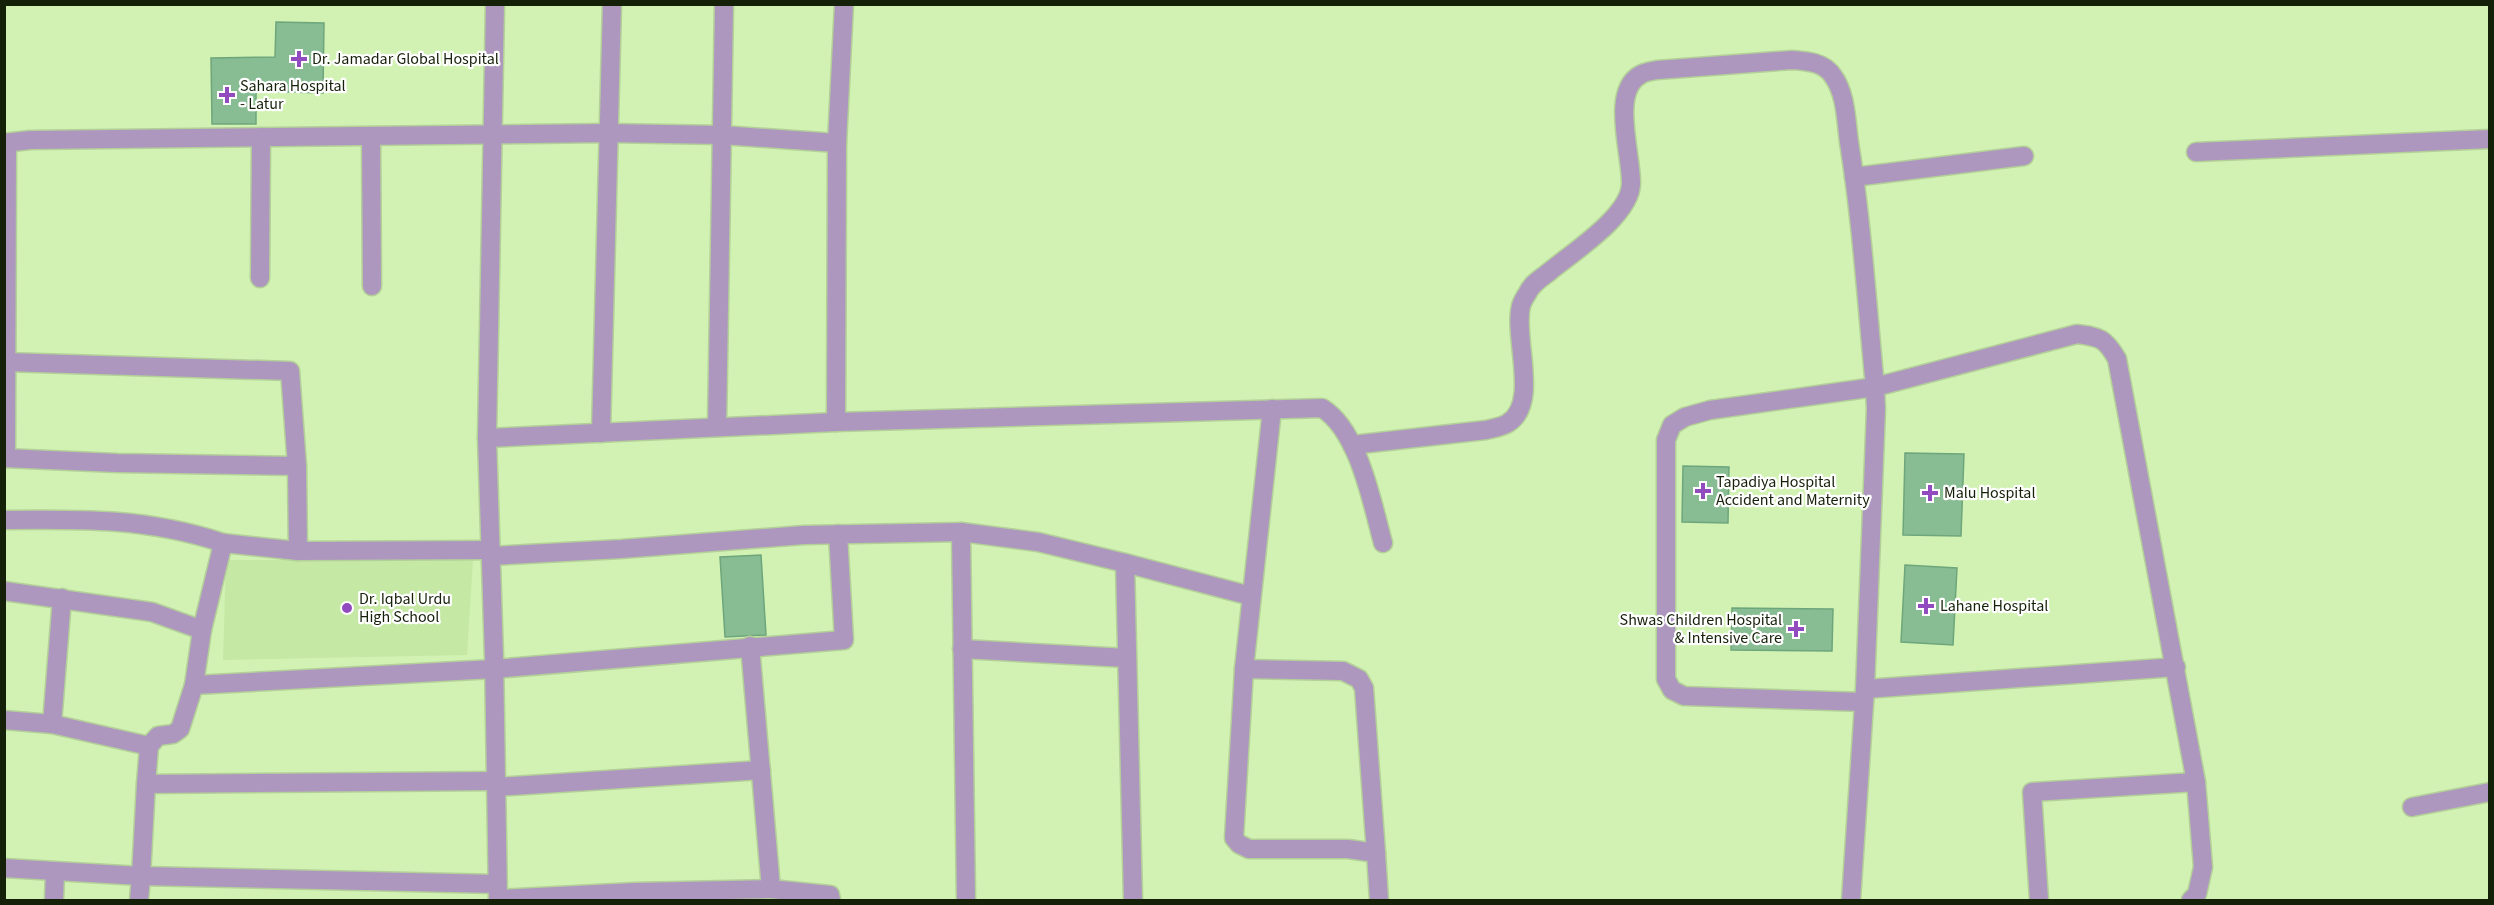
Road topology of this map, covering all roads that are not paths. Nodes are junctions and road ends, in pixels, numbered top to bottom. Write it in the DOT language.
graph roads {
  1 [pos="495,4"];
  2 [pos="612,4"];
  3 [pos="724,4"];
  4 [pos="844,4"];
  5 [pos="607,133"];
  6 [pos="494,135"];
  7 [pos="722,135"];
  8 [pos="371,136"];
  9 [pos="261,137"];
  10 [pos="2490,139"];
  11 [pos="6,143"];
  12 [pos="837,143"];
  13 [pos="2196,152"];
  14 [pos="2024,156"];
  15 [pos="1854,177"];
  16 [pos="260,278"];
  17 [pos="372,286"];
  18 [pos="6,362"];
  19 [pos="1875,387"];
  20 [pos="1272,409"];
  21 [pos="836,422"];
  22 [pos="717,427"];
  23 [pos="601,433"];
  24 [pos="487,438"];
  25 [pos="1352,445"];
  26 [pos="5,458"];
  27 [pos="297,466"];
  28 [pos="4,520"];
  29 [pos="961,532"];
  30 [pos="838,534"];
  31 [pos="223,543"];
  32 [pos="1383,543"];
  33 [pos="298,551"];
  34 [pos="490,553"];
  35 [pos="1125,562"];
  36 [pos="4,591"];
  37 [pos="1251,596"];
  38 [pos="62,598"];
  39 [pos="202,630"];
  40 [pos="750,646"];
  41 [pos="962,649"];
  42 [pos="1127,658"];
  43 [pos="2176,668"];
  44 [pos="494,669"];
  45 [pos="1244,669"];
  46 [pos="194,685"];
  47 [pos="1865,696"];
  48 [pos="4,720"];
  49 [pos="52,724"];
  50 [pos="149,746"];
  51 [pos="760,770"];
  52 [pos="2196,782"];
  53 [pos="146,784"];
  54 [pos="496,784"];
  55 [pos="2490,792"];
  56 [pos="2412,807"];
  57 [pos="1376,853"];
  58 [pos="4,868"];
  59 [pos="55,871"];
  60 [pos="141,876"];
  61 [pos="771,889"];
  62 [pos="498,895"];
  63 [pos="54,900"];
  64 [pos="139,900"];
  65 [pos="831,900"];
  66 [pos="966,900"];
  67 [pos="1133,900"];
  68 [pos="1379,900"];
  69 [pos="1851,900"];
  70 [pos="2039,900"];
  71 [pos="2191,900"];
  1 -- 6 [label="street"];
  2 -- 5 [label="street"];
  3 -- 7 [label="street"];
  4 -- 12 [label="street"];
  5 -- 6 [label="street"];
  5 -- 7 [label="street"];
  5 -- 23 [label="street"];
  6 -- 8 [label="street"];
  6 -- 24 [label="street"];
  7 -- 12 [label="street"];
  7 -- 22 [label="street"];
  8 -- 9 [label="street"];
  8 -- 17 [label="street"];
  9 -- 11 [label="street"];
  9 -- 16 [label="street"];
  10 -- 13 [label="street"];
  11 -- 18 [label="street"];
  12 -- 21 [label="street"];
  14 -- 15 [label="street"];
  15 -- 19 [label="street"];
  15 -- 25 [label="street"];
  18 -- 26 [label="street"];
  18 -- 27 [label="street"];
  19 -- 43 [label="street"];
  19 -- 47 [label="street"];
  19 -- 47 [label="street"];
  20 -- 21 [label="street"];
  20 -- 25 [label="street"];
  20 -- 37 [label="street"];
  21 -- 22 [label="street"];
  22 -- 23 [label="street"];
  23 -- 24 [label="street"];
  24 -- 34 [label="street"];
  25 -- 32 [label="street"];
  26 -- 27 [label="street"];
  27 -- 33 [label="street"];
  28 -- 31 [label="street"];
  29 -- 30 [label="street"];
  29 -- 35 [label="street"];
  29 -- 41 [label="street"];
  30 -- 34 [label="street"];
  30 -- 40 [label="street"];
  31 -- 33 [label="street"];
  31 -- 39 [label="street"];
  33 -- 34 [label="street"];
  34 -- 44 [label="street"];
  35 -- 37 [label="street"];
  35 -- 42 [label="street"];
  36 -- 38 [label="street"];
  37 -- 45 [label="street"];
  38 -- 39 [label="street"];
  38 -- 49 [label="street"];
  39 -- 46 [label="street"];
  40 -- 44 [label="street"];
  40 -- 51 [label="street"];
  41 -- 42 [label="street"];
  41 -- 66 [label="street"];
  42 -- 67 [label="street"];
  43 -- 47 [label="street"];
  43 -- 52 [label="street"];
  44 -- 46 [label="street"];
  44 -- 54 [label="street"];
  45 -- 57 [label="street"];
  45 -- 57 [label="street"];
  46 -- 50 [label="street"];
  47 -- 69 [label="street"];
  48 -- 49 [label="street"];
  49 -- 50 [label="street"];
  50 -- 53 [label="street"];
  51 -- 54 [label="street"];
  51 -- 61 [label="street"];
  52 -- 70 [label="street"];
  52 -- 71 [label="street"];
  53 -- 54 [label="street"];
  53 -- 60 [label="street"];
  54 -- 62 [label="street"];
  55 -- 56 [label="street"];
  57 -- 68 [label="street"];
  58 -- 59 [label="street"];
  59 -- 60 [label="street"];
  59 -- 63 [label="street"];
  60 -- 62 [label="street"];
  60 -- 64 [label="street"];
  61 -- 62 [label="street"];
  61 -- 65 [label="street"];
}
